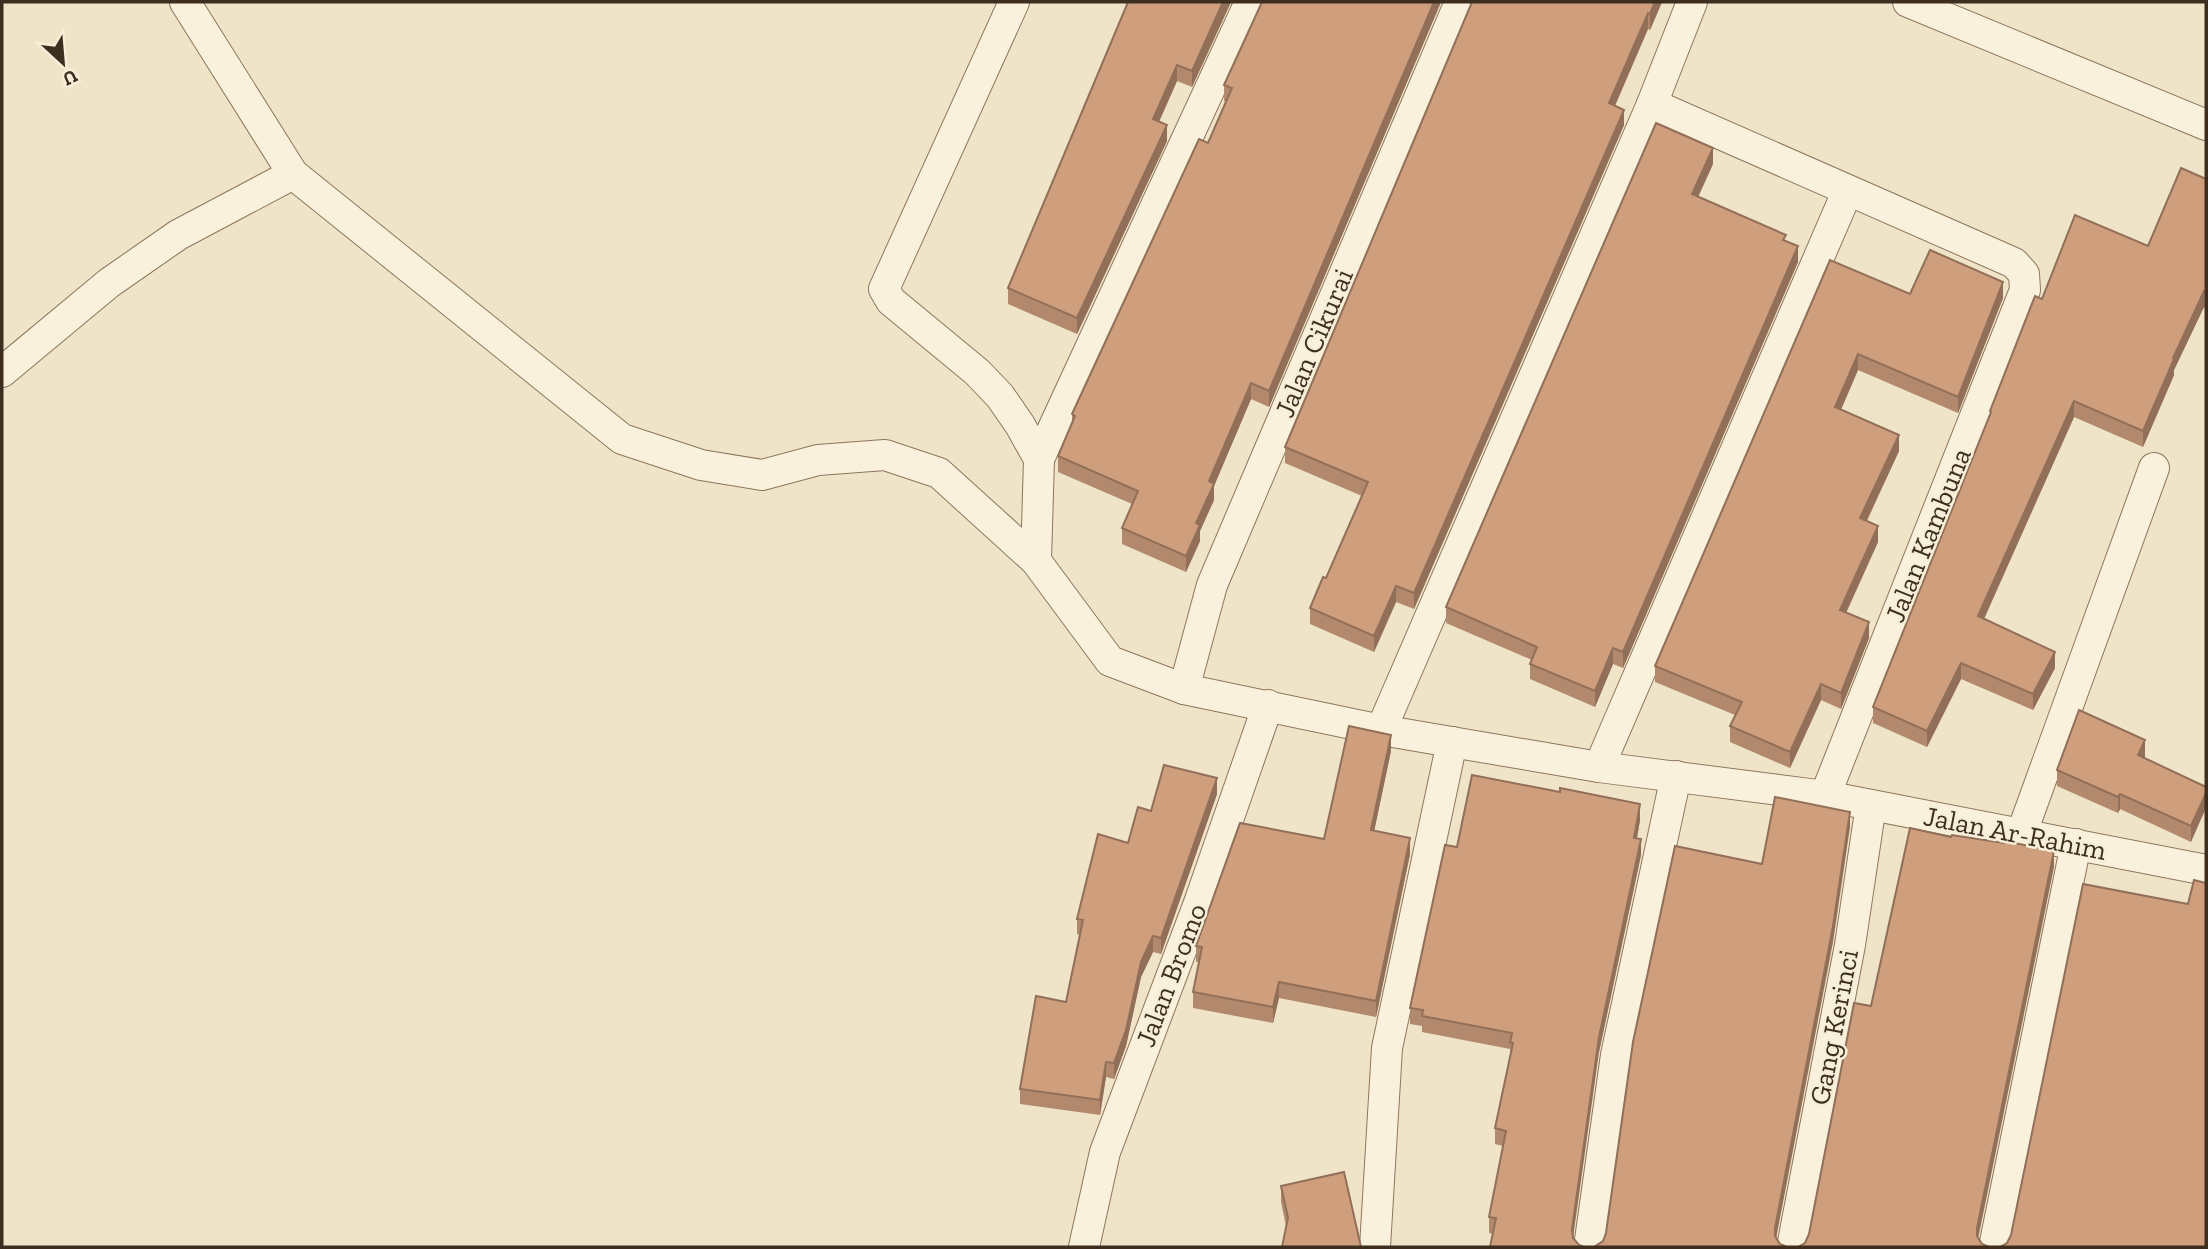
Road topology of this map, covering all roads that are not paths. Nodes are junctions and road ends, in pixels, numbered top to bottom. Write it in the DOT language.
graph roads {
  1 [pos="185,2"];
  2 [pos="1014,2"];
  3 [pos="1250,2"];
  4 [pos="1460,2"];
  5 [pos="1692,2"];
  6 [pos="1908,2"];
  7 [pos="1652,104"];
  8 [pos="2206,125"];
  9 [pos="293,174"];
  10 [pos="1847,192"];
  11 [pos="2,372"];
  12 [pos="1040,459"];
  13 [pos="2154,468"];
  14 [pos="1036,561"];
  15 [pos="1184,690"];
  16 [pos="1268,705"];
  17 [pos="1381,730"];
  18 [pos="1452,742"];
  19 [pos="1599,767"];
  20 [pos="1676,776"];
  21 [pos="1825,796"];
  22 [pos="1871,805"];
  23 [pos="2021,835"];
  24 [pos="2076,844"];
  25 [pos="2206,870"];
  26 [pos="1084,1247"];
  27 [pos="1375,1247"];
  28 [pos="1589,1247"];
  29 [pos="1792,1247"];
  30 [pos="1994,1247"];
  1 -- 9 [label="street, Jalan Ar-Rahim"];
  2 -- 12 [label="street"];
  3 -- 12 [label="street"];
  4 -- 15 [label="street, Jalan Cikurai"];
  5 -- 7 [label="street"];
  6 -- 8 [label="street"];
  7 -- 10 [label="street"];
  7 -- 17 [label="street"];
  9 -- 11 [label="street"];
  9 -- 14 [label="street, Jalan Ar-Rahim"];
  10 -- 19 [label="street"];
  10 -- 21 [label="street, Jalan Kambuna"];
  12 -- 14 [label="street"];
  13 -- 23 [label="street"];
  14 -- 15 [label="street, Jalan Ar-Rahim"];
  15 -- 16 [label="street, Jalan Ar-Rahim"];
  16 -- 17 [label="street, Jalan Ar-Rahim"];
  16 -- 26 [label="street, Jalan Bromo"];
  17 -- 18 [label="street, Jalan Ar-Rahim"];
  18 -- 19 [label="street, Jalan Ar-Rahim"];
  18 -- 27 [label="street"];
  19 -- 20 [label="street, Jalan Ar-Rahim"];
  20 -- 21 [label="street, Jalan Ar-Rahim"];
  20 -- 28 [label="street"];
  21 -- 22 [label="street, Jalan Ar-Rahim"];
  22 -- 23 [label="street, Jalan Ar-Rahim"];
  22 -- 29 [label="street, Gang Kerinci"];
  23 -- 24 [label="street, Jalan Ar-Rahim"];
  24 -- 25 [label="street, Jalan Ar-Rahim"];
  24 -- 30 [label="street"];
}
